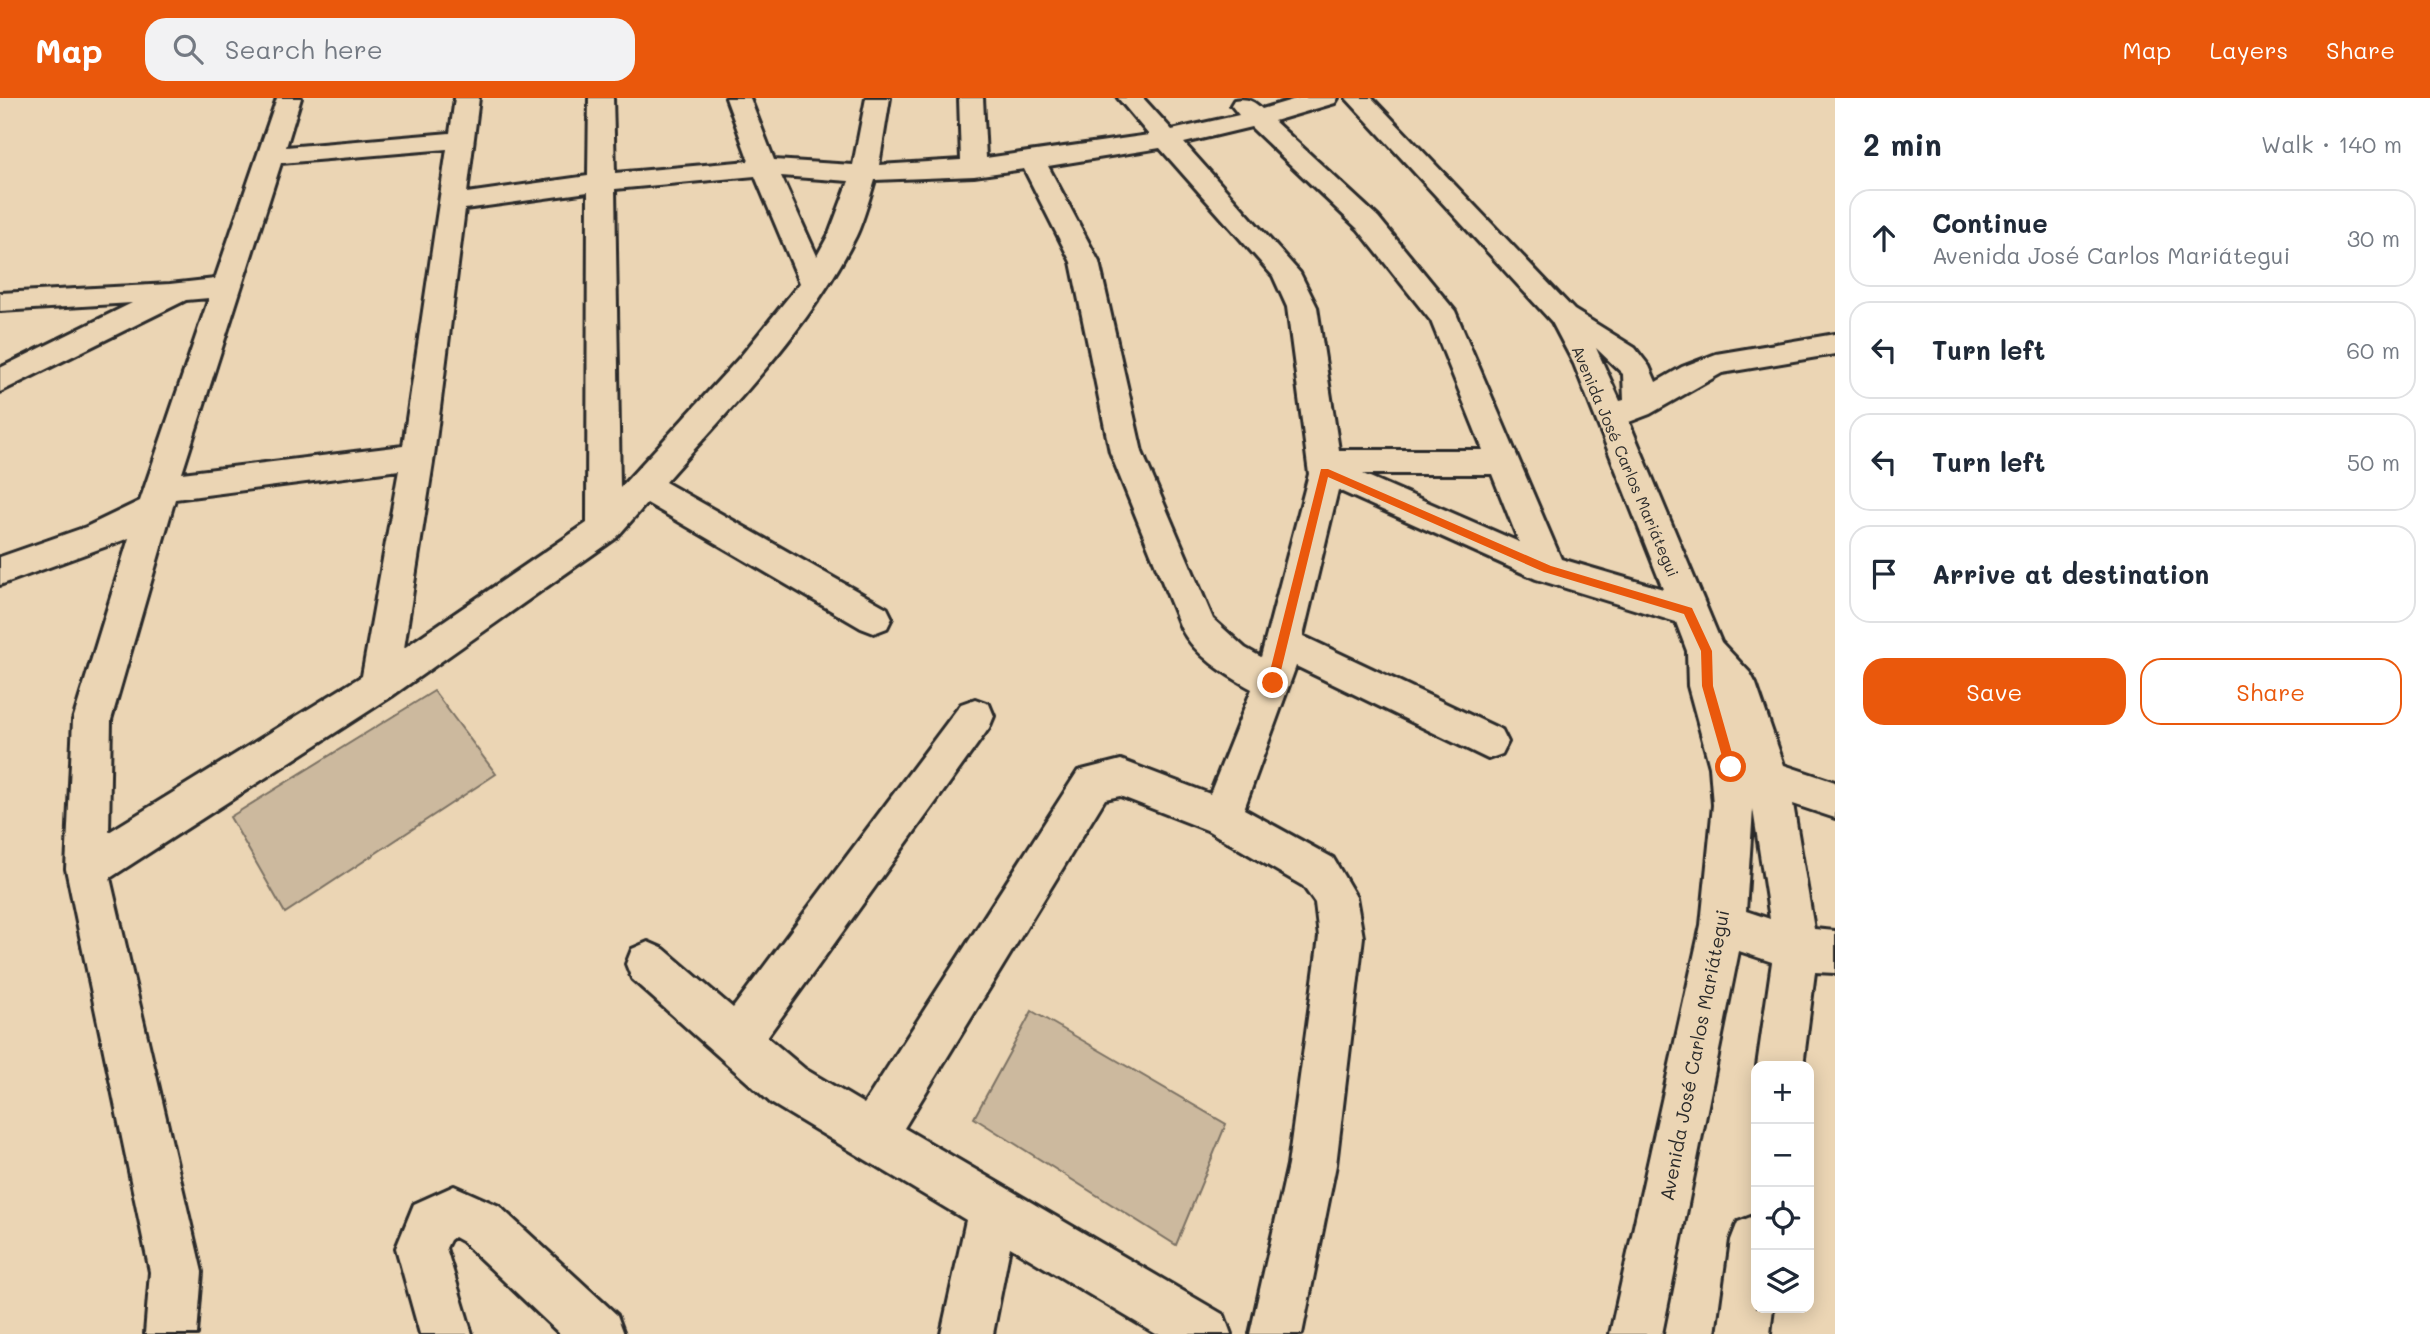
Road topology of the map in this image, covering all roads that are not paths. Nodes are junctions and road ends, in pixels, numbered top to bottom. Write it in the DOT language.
graph roads {
  1 [pos="289,98"];
  2 [pos="467,98"];
  3 [pos="601,98"];
  4 [pos="738,98"];
  5 [pos="878,98"];
  6 [pos="971,98"];
  7 [pos="1130,98"];
  8 [pos="1326,98"];
  9 [pos="1358,98"];
  10 [pos="1247,109"];
  11 [pos="1166,139"];
  12 [pos="460,140"];
  13 [pos="272,156"];
  14 [pos="1033,162"];
  15 [pos="974,167"];
  16 [pos="765,168"];
  17 [pos="865,173"];
  18 [pos="603,181"];
  19 [pos="451,202"];
  20 [pos="815,284"];
  21 [pos="228,287"];
  22 [pos="180,291"];
  23 [pos="0,302"];
  24 [pos="1564,317"];
  25 [pos="1835,344"];
  26 [pos="0,381"];
  27 [pos="1639,406"];
  28 [pos="1610,417"];
  29 [pos="418,456"];
  30 [pos="1504,462"];
  31 [pos="1325,466"];
  32 [pos="644,485"];
  33 [pos="158,498"];
  34 [pos="604,529"];
  35 [pos="1548,569"];
  36 [pos="0,571"];
  37 [pos="1688,611"];
  38 [pos="874,618"];
  39 [pos="1283,643"];
  40 [pos="1273,683"];
  41 [pos="379,685"];
  42 [pos="975,716"];
  43 [pos="1489,742"];
  44 [pos="1749,772"];
  45 [pos="1835,800"];
  46 [pos="1221,817"];
  47 [pos="87,869"];
  48 [pos="1723,925"];
  49 [pos="1815,950"];
  50 [pos="648,964"];
  51 [pos="737,1041"];
  52 [pos="1782,1061"];
  53 [pos="871,1136"];
  54 [pos="993,1208"];
  55 [pos="1755,1250"];
  56 [pos="171,1334"];
  57 [pos="446,1334"];
  58 [pos="598,1334"];
  59 [pos="967,1334"];
  60 [pos="1205,1334"];
  61 [pos="1276,1334"];
  62 [pos="1636,1334"];
  63 [pos="1744,1334"];
  1 -- 13 [label="street"];
  2 -- 12 [label="street"];
  3 -- 18 [label="street"];
  4 -- 16 [label="street"];
  5 -- 17 [label="street"];
  6 -- 15 [label="street"];
  7 -- 11 [label="street"];
  8 -- 10 [label="street"];
  9 -- 24 [label="street, Avenida José Carlos Mariátegui"];
  10 -- 11 [label="street"];
  10 -- 30 [label="street"];
  11 -- 14 [label="street"];
  11 -- 31 [label="street"];
  12 -- 13 [label="street"];
  12 -- 19 [label="street"];
  13 -- 21 [label="street"];
  14 -- 15 [label="street"];
  14 -- 40 [label="street"];
  15 -- 17 [label="street"];
  16 -- 17 [label="street"];
  16 -- 18 [label="street"];
  16 -- 20 [label="street"];
  17 -- 20 [label="street"];
  18 -- 19 [label="street"];
  18 -- 34 [label="street"];
  19 -- 29 [label="street"];
  20 -- 32 [label="street"];
  21 -- 22 [label="street"];
  21 -- 33 [label="street"];
  22 -- 23 [label="street"];
  22 -- 26 [label="street"];
  24 -- 27 [label="street"];
  24 -- 28 [label="street, Avenida José Carlos Mariátegui"];
  25 -- 27 [label="street"];
  27 -- 28 [label="street"];
  28 -- 37 [label="street, Avenida José Carlos Mariátegui"];
  29 -- 33 [label="street"];
  29 -- 41 [label="street"];
  30 -- 31 [label="street"];
  30 -- 35 [label="street"];
  31 -- 35 [label="street"];
  31 -- 39 [label="street"];
  32 -- 34 [label="street"];
  32 -- 38 [label="street"];
  33 -- 36 [label="street"];
  33 -- 47 [label="street"];
  34 -- 41 [label="street"];
  35 -- 37 [label="street"];
  37 -- 44 [label="street, Avenida José Carlos Mariátegui"];
  39 -- 40 [label="street"];
  39 -- 43 [label="street"];
  40 -- 46 [label="street"];
  41 -- 47 [label="street"];
  42 -- 51 [label="street"];
  44 -- 45 [label="street"];
  44 -- 48 [label="street, Avenida José Carlos Mariátegui"];
  44 -- 49 [label="street, Avenida José Carlos Mariátegui"];
  46 -- 53 [label="street"];
  46 -- 61 [label="street"];
  47 -- 56 [label="street"];
  48 -- 49 [label="street"];
  48 -- 62 [label="street, Avenida José Carlos Mariátegui"];
  49 -- 52 [label="street, Avenida José Carlos Mariátegui"];
  50 -- 51 [label="street"];
  51 -- 53 [label="street"];
  53 -- 54 [label="street"];
  54 -- 59 [label="street"];
  54 -- 60 [label="street"];
  55 -- 63 [label="street"];
  57 -- 58 [label="street"];
}
